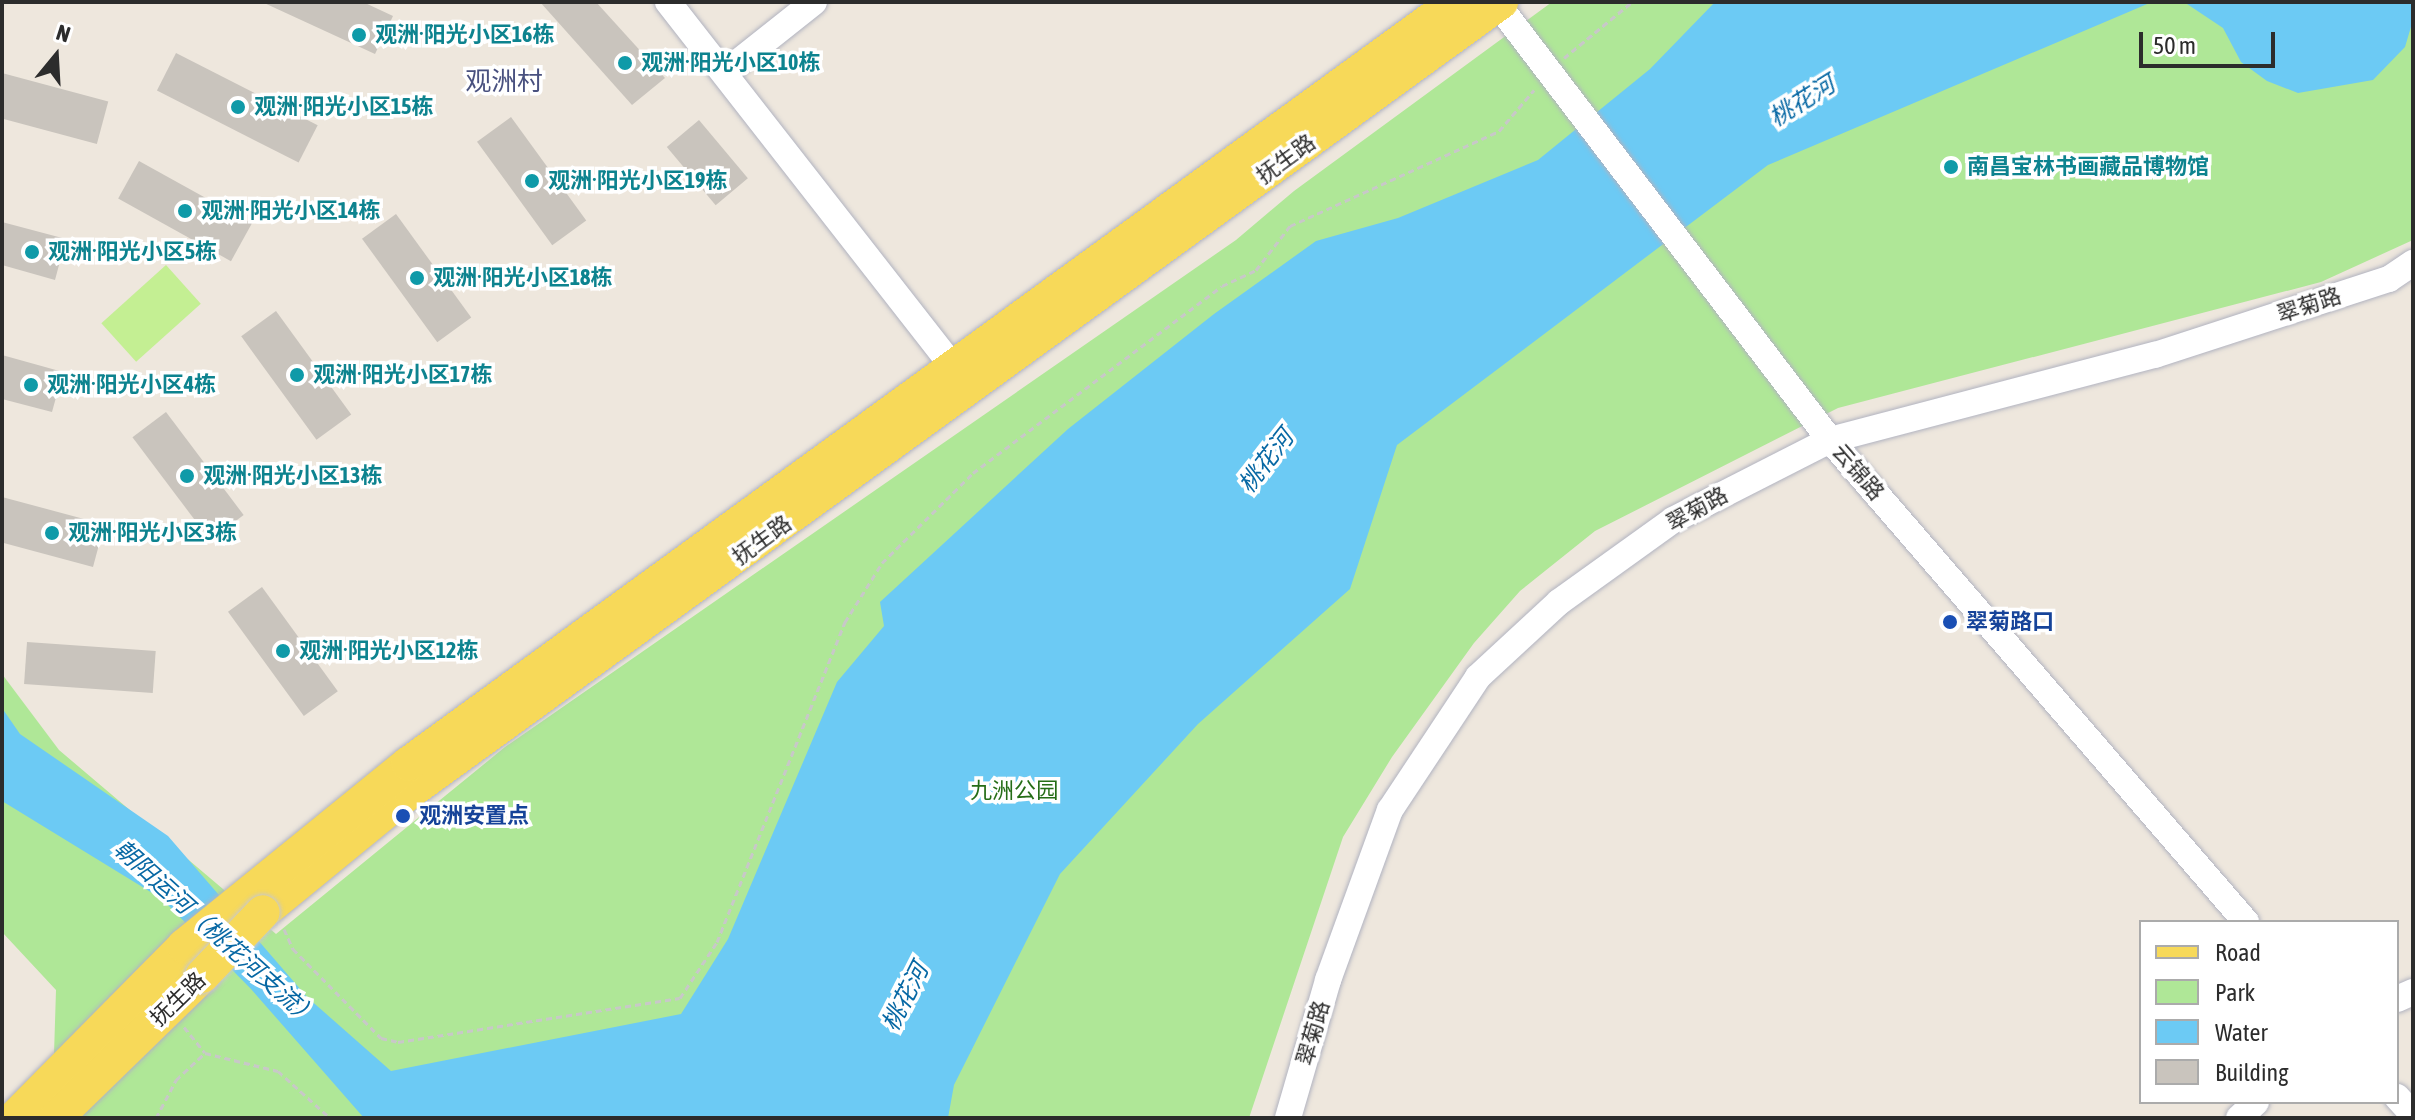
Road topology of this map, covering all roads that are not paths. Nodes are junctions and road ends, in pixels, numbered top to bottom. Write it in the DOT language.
graph roads {
  1 [pos="668,2"];
  2 [pos="814,2"];
  3 [pos="1455,2"];
  4 [pos="1498,3"];
  5 [pos="727,71"];
  6 [pos="2413,263"];
  7 [pos="962,378"];
  8 [pos="1830,440"];
  9 [pos="262,902"];
  10 [pos="2244,920"];
  11 [pos="2399,1099"];
  12 [pos="2254,1104"];
  13 [pos="25,1115"];
  14 [pos="2413,1115"];
  15 [pos="1288,1118"];
  16 [pos="2239,1118"];
  1 -- 5 [label="street"];
  2 -- 5 [label="street"];
  3 -- 7 [label="main road, 抚生路"];
  4 -- 7 [label="main road, 抚生路"];
  4 -- 8 [label="street, 云锦路"];
  5 -- 7 [label="street"];
  6 -- 8 [label="street, 翠菊路"];
  7 -- 9 [label="main road, 抚生路"];
  8 -- 10 [label="street, 云锦路"];
  8 -- 15 [label="street, 翠菊路"];
  9 -- 13 [label="main road, 抚生路, bridge"];
  9 -- 13 [label="main road, 抚生路"];
  11 -- 14 [label="street"];
  12 -- 16 [label="street"];
}
